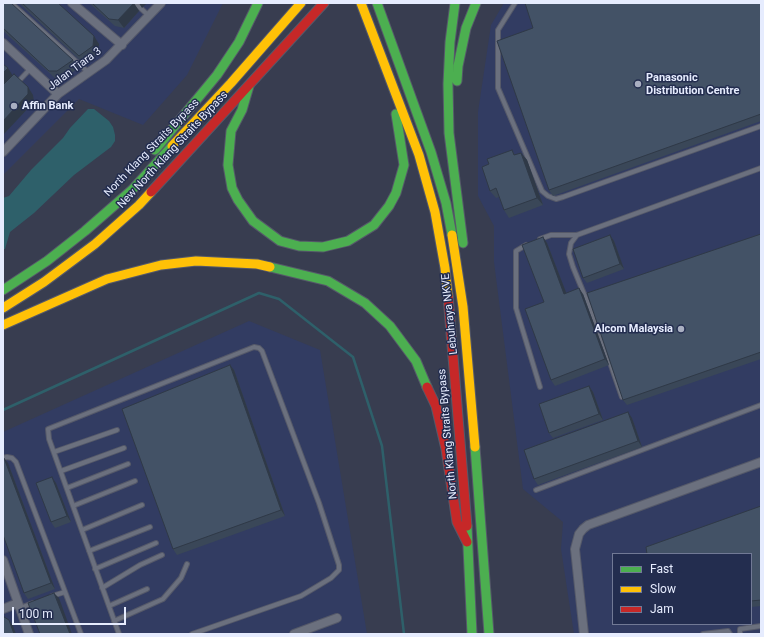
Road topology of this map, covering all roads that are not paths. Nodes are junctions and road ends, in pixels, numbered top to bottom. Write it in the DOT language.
graph roads {
  1 [pos="11,3"];
  2 [pos="72,3"];
  3 [pos="135,3"];
  4 [pos="161,3"];
  5 [pos="258,3"];
  6 [pos="301,3"];
  7 [pos="324,3"];
  8 [pos="361,3"];
  9 [pos="377,3"];
  10 [pos="455,3"];
  11 [pos="476,3"];
  12 [pos="515,3"];
  13 [pos="149,16"];
  14 [pos="3,43"];
  15 [pos="122,45"];
  16 [pos="380,51"];
  17 [pos="30,68"];
  18 [pos="88,72"];
  19 [pos="249,86"];
  20 [pos="12,88"];
  21 [pos="58,94"];
  22 [pos="761,126"];
  23 [pos="3,152"];
  24 [pos="148,158"];
  25 [pos="761,168"];
  26 [pos="138,169"];
  27 [pos="85,231"];
  28 [pos="462,231"];
  29 [pos="577,235"];
  30 [pos="538,240"];
  31 [pos="532,243"];
  32 [pos="465,251"];
  33 [pos="469,288"];
  34 [pos="3,290"];
  35 [pos="3,308"];
  36 [pos="3,325"];
  37 [pos="540,387"];
  38 [pos="622,398"];
  39 [pos="761,405"];
  40 [pos="117,430"];
  41 [pos="124,448"];
  42 [pos="54,452"];
  43 [pos="3,458"];
  44 [pos="761,462"];
  45 [pos="128,464"];
  46 [pos="61,471"];
  47 [pos="478,476"];
  48 [pos="135,481"];
  49 [pos="67,488"];
  50 [pos="536,490"];
  51 [pos="142,505"];
  52 [pos="73,506"];
  53 [pos="150,527"];
  54 [pos="82,530"];
  55 [pos="467,542"];
  56 [pos="156,544"];
  57 [pos="89,551"];
  58 [pos="162,555"];
  59 [pos="3,560"];
  60 [pos="187,564"];
  61 [pos="96,569"];
  62 [pos="102,588"];
  63 [pos="147,589"];
  64 [pos="65,592"];
  65 [pos="46,599"];
  66 [pos="39,601"];
  67 [pos="19,606"];
  68 [pos="109,606"];
  69 [pos="3,609"];
  70 [pos="337,618"];
  71 [pos="114,622"];
  72 [pos="761,626"];
  73 [pos="29,634"];
  74 [pos="81,634"];
  75 [pos="118,634"];
  76 [pos="192,634"];
  77 [pos="294,634"];
  78 [pos="472,634"];
  79 [pos="489,634"];
  80 [pos="584,634"];
  81 [pos="703,634"];
  82 [pos="730,634"];
  83 [pos="740,634"];
  1 -- 18 [label="lane"];
  2 -- 15 [label="street"];
  3 -- 13 [label="lane"];
  4 -- 13 [label="street, Jalan Tiara 3"];
  5 -- 24 [label="highway"];
  6 -- 27 [label="highway, North Klang Straits Bypass"];
  7 -- 19 [label="highway, New North Klang Straits Bypass"];
  8 -- 16 [label="highway"];
  9 -- 47 [label="highway, Lebuhraya NKVE"];
  10 -- 28 [label="highway"];
  11 -- 28 [label="highway"];
  12 -- 22 [label="lane"];
  13 -- 15 [label="street, Jalan Tiara 3"];
  14 -- 17 [label="street"];
  15 -- 18 [label="street, Jalan Tiara 3"];
  16 -- 19 [label="highway"];
  16 -- 55 [label="highway, North Klang Straits Bypass"];
  17 -- 20 [label="lane"];
  17 -- 21 [label="street"];
  18 -- 21 [label="street, Jalan Tiara 3"];
  19 -- 35 [label="highway, New North Klang Straits Bypass"];
  21 -- 23 [label="street, Jalan Tiara 3"];
  25 -- 29 [label="lane"];
  26 -- 27 [label="highway"];
  27 -- 34 [label="highway, North Klang Straits Bypass"];
  28 -- 32 [label="highway"];
  29 -- 30 [label="lane"];
  29 -- 38 [label="lane"];
  31 -- 37 [label="lane"];
  33 -- 47 [label="highway"];
  36 -- 55 [label="highway"];
  39 -- 50 [label="lane"];
  40 -- 42 [label="lane"];
  41 -- 46 [label="lane"];
  42 -- 46 [label="lane"];
  42 -- 76 [label="lane"];
  43 -- 64 [label="lane"];
  44 -- 80 [label="street"];
  45 -- 49 [label="lane"];
  46 -- 49 [label="lane"];
  47 -- 79 [label="highway, Lebuhraya NKVE"];
  48 -- 52 [label="lane"];
  49 -- 52 [label="lane"];
  51 -- 54 [label="lane"];
  52 -- 54 [label="lane"];
  53 -- 57 [label="lane"];
  54 -- 57 [label="lane"];
  55 -- 78 [label="highway, North Klang Straits Bypass"];
  56 -- 61 [label="lane"];
  57 -- 61 [label="lane"];
  58 -- 62 [label="lane"];
  59 -- 67 [label="street"];
  60 -- 71 [label="lane"];
  61 -- 62 [label="lane"];
  62 -- 68 [label="lane"];
  63 -- 68 [label="lane"];
  64 -- 65 [label="lane"];
  64 -- 74 [label="lane"];
  66 -- 67 [label="lane"];
  67 -- 69 [label="street"];
  67 -- 73 [label="street"];
  68 -- 71 [label="lane"];
  70 -- 77 [label="street"];
  71 -- 75 [label="lane"];
  72 -- 83 [label="lane"];
  81 -- 82 [label="lane"];
}
